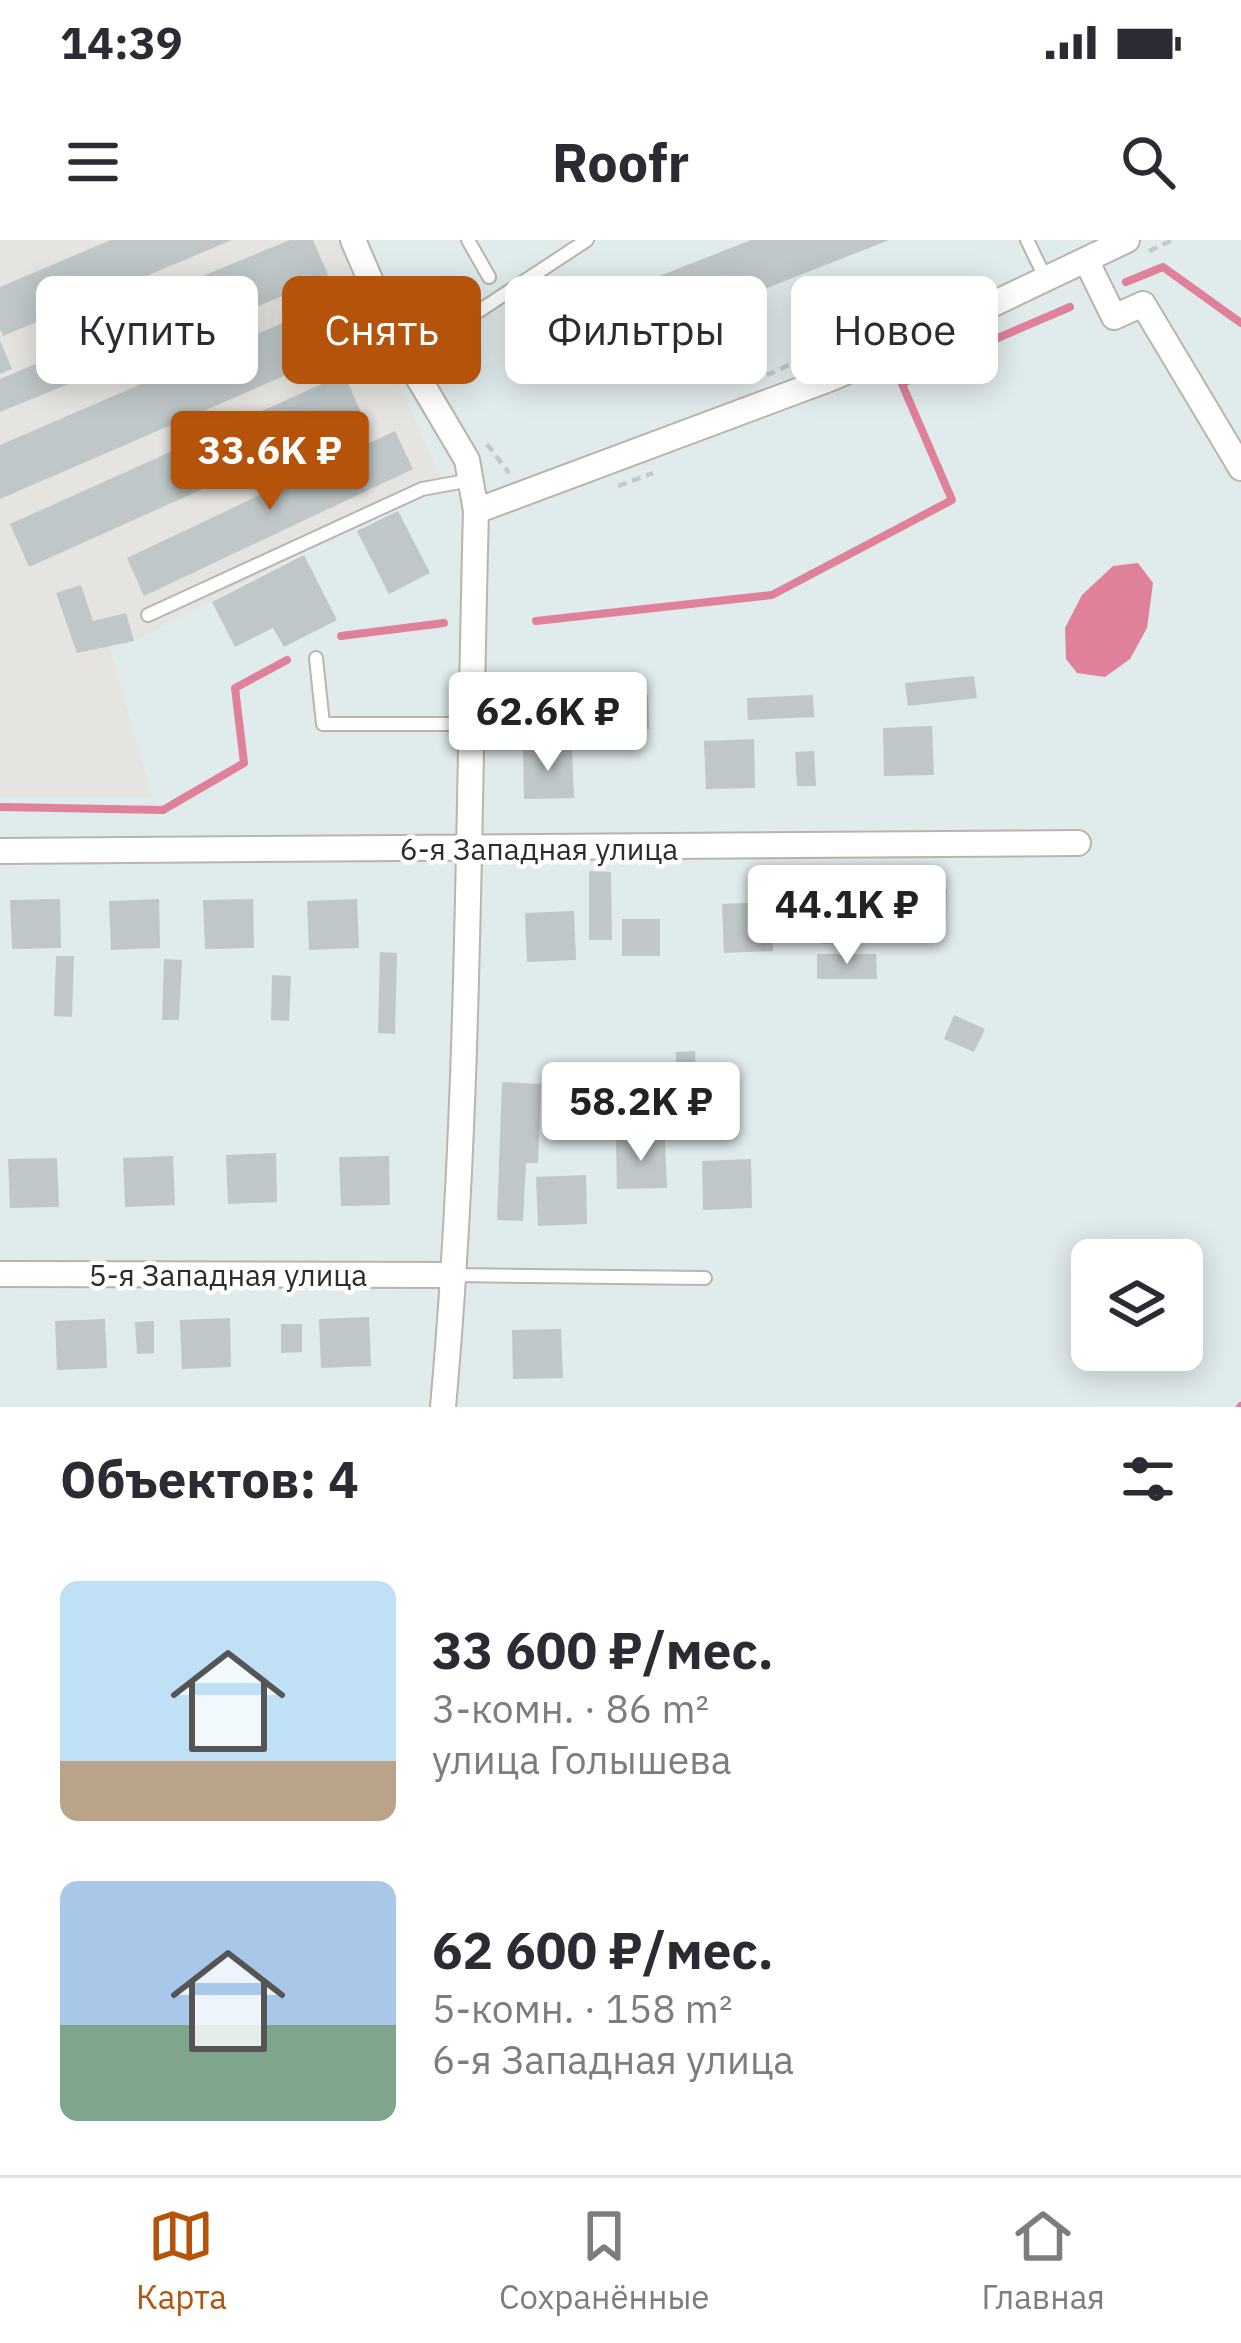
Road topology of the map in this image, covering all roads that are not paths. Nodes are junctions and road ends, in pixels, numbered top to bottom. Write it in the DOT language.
graph roads {
  1 [pos="353,240"];
  2 [pos="468,240"];
  3 [pos="587,240"];
  4 [pos="1027,240"];
  5 [pos="1126,240"];
  6 [pos="1086,260"];
  7 [pos="368,276"];
  8 [pos="489,277"];
  9 [pos="1046,279"];
  10 [pos="481,310"];
  11 [pos="423,384"];
  12 [pos="1241,468"];
  13 [pos="471,480"];
  14 [pos="476,511"];
  15 [pos="148,615"];
  16 [pos="316,658"];
  17 [pos="473,724"];
  18 [pos="1078,843"];
  19 [pos="471,849"];
  20 [pos="0,851"];
  21 [pos="0,1274"];
  22 [pos="455,1275"];
  23 [pos="705,1278"];
  24 [pos="443,1407"];
  1 -- 7 [label="street"];
  2 -- 8 [label="lane"];
  3 -- 10 [label="lane"];
  4 -- 9 [label="lane"];
  5 -- 6 [label="street"];
  6 -- 9 [label="street"];
  6 -- 12 [label="street"];
  9 -- 14 [label="street"];
  11 -- 13 [label="street"];
  13 -- 14 [label="street"];
  13 -- 15 [label="lane"];
  14 -- 17 [label="street"];
  16 -- 17 [label="lane"];
  17 -- 19 [label="street"];
  18 -- 19 [label="street, 6-я Западная улица"];
  19 -- 20 [label="street, 6-я Западная улица"];
  19 -- 22 [label="street"];
  21 -- 22 [label="street, 5-я Западная улица"];
  22 -- 23 [label="lane"];
  22 -- 24 [label="street"];
}
